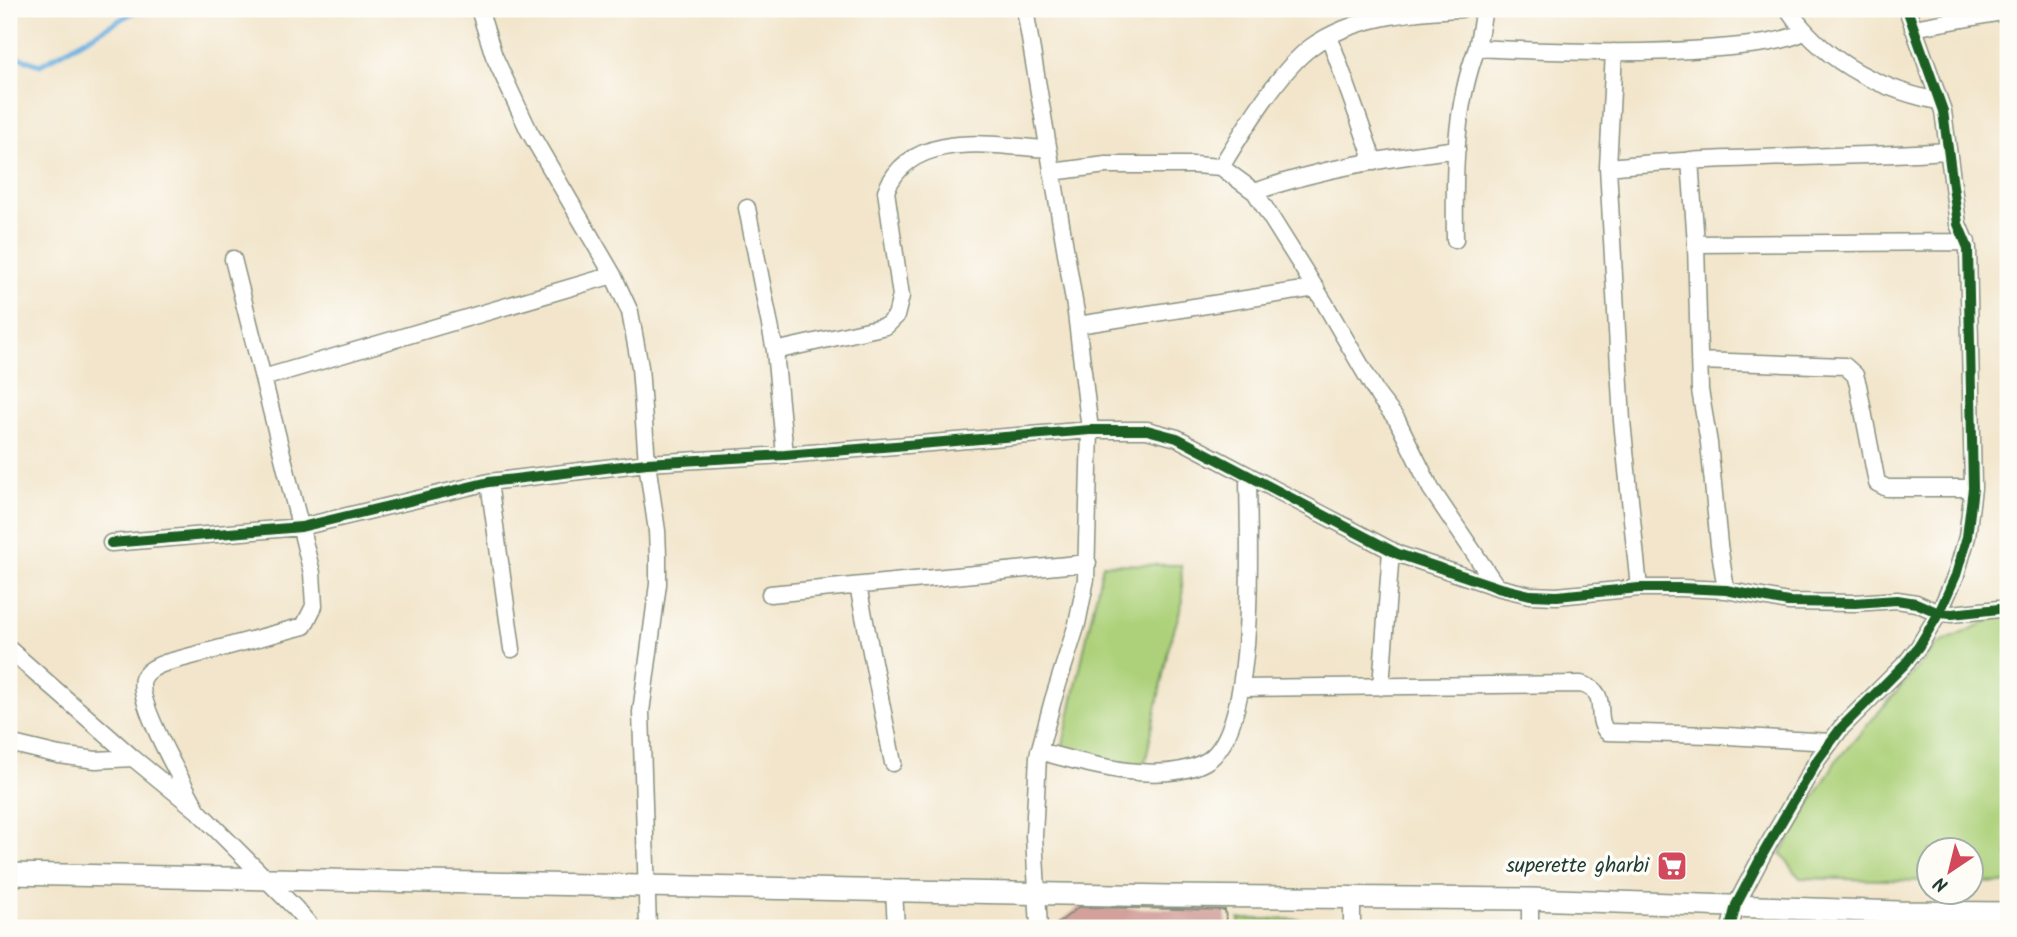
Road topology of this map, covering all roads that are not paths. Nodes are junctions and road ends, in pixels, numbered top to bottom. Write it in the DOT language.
graph roads {
  1 [pos="479,9"];
  2 [pos="1025,9"];
  3 [pos="1461,9"];
  4 [pos="1485,9"];
  5 [pos="1788,9"];
  6 [pos="1907,9"];
  7 [pos="2008,11"];
  8 [pos="1401,12"];
  9 [pos="1913,28"];
  10 [pos="1804,32"];
  11 [pos="1329,36"];
  12 [pos="1476,48"];
  13 [pos="1614,52"];
  14 [pos="1937,101"];
  15 [pos="1048,149"];
  16 [pos="1457,149"];
  17 [pos="1948,151"];
  18 [pos="1690,160"];
  19 [pos="1374,162"];
  20 [pos="1221,167"];
  21 [pos="1608,167"];
  22 [pos="1052,172"];
  23 [pos="1255,192"];
  24 [pos="747,208"];
  25 [pos="1455,240"];
  26 [pos="1967,243"];
  27 [pos="1696,244"];
  28 [pos="233,259"];
  29 [pos="612,275"];
  30 [pos="1316,288"];
  31 [pos="1078,326"];
  32 [pos="775,351"];
  33 [pos="1699,361"];
  34 [pos="263,378"];
  35 [pos="1090,430"];
  36 [pos="785,455"];
  37 [pos="647,463"];
  38 [pos="1248,475"];
  39 [pos="489,482"];
  40 [pos="1973,488"];
  41 [pos="301,527"];
  42 [pos="111,543"];
  43 [pos="1391,550"];
  44 [pos="1088,563"];
  45 [pos="858,586"];
  46 [pos="1497,587"];
  47 [pos="1639,588"];
  48 [pos="1726,590"];
  49 [pos="770,594"];
  50 [pos="2008,608"];
  51 [pos="1939,613"];
  52 [pos="9,649"];
  53 [pos="512,649"];
  54 [pos="1381,687"];
  55 [pos="1241,688"];
  56 [pos="1831,742"];
  57 [pos="9,743"];
  58 [pos="1039,751"];
  59 [pos="133,758"];
  60 [pos="893,763"];
  61 [pos="198,811"];
  62 [pos="9,874"];
  63 [pos="265,878"];
  64 [pos="645,884"];
  65 [pos="894,890"];
  66 [pos="1037,893"];
  67 [pos="1352,897"];
  68 [pos="1530,899"];
  69 [pos="1737,905"];
  70 [pos="2008,913"];
  71 [pos="312,928"];
  72 [pos="648,928"];
  73 [pos="896,928"];
  74 [pos="1039,928"];
  75 [pos="1352,928"];
  76 [pos="1530,928"];
  77 [pos="1730,928"];
  1 -- 29 [label="street"];
  2 -- 15 [label="street"];
  3 -- 8 [label="street"];
  4 -- 12 [label="street"];
  5 -- 10 [label="street"];
  6 -- 9 [label="street"];
  7 -- 9 [label="street"];
  8 -- 11 [label="street"];
  9 -- 14 [label="street"];
  10 -- 13 [label="street"];
  10 -- 14 [label="street"];
  11 -- 19 [label="street"];
  11 -- 20 [label="street"];
  12 -- 13 [label="street"];
  12 -- 16 [label="street"];
  13 -- 21 [label="street"];
  14 -- 17 [label="street"];
  15 -- 22 [label="street"];
  15 -- 32 [label="street"];
  16 -- 19 [label="street"];
  16 -- 25 [label="street"];
  17 -- 18 [label="street"];
  17 -- 26 [label="street"];
  18 -- 21 [label="street"];
  18 -- 27 [label="street"];
  19 -- 23 [label="street"];
  20 -- 22 [label="street"];
  20 -- 23 [label="street"];
  21 -- 47 [label="street"];
  22 -- 31 [label="street"];
  23 -- 30 [label="street"];
  24 -- 32 [label="street"];
  26 -- 27 [label="street"];
  26 -- 40 [label="street"];
  27 -- 33 [label="street"];
  28 -- 34 [label="street"];
  29 -- 34 [label="street"];
  29 -- 37 [label="street"];
  30 -- 31 [label="street"];
  30 -- 46 [label="street"];
  31 -- 35 [label="street"];
  32 -- 36 [label="street"];
  33 -- 40 [label="street"];
  33 -- 48 [label="street"];
  34 -- 41 [label="street"];
  35 -- 36 [label="street"];
  35 -- 38 [label="street"];
  35 -- 44 [label="street"];
  36 -- 37 [label="street"];
  37 -- 39 [label="street"];
  37 -- 64 [label="street"];
  38 -- 43 [label="street"];
  38 -- 55 [label="street"];
  39 -- 41 [label="street"];
  39 -- 53 [label="street"];
  40 -- 51 [label="street"];
  41 -- 42 [label="street"];
  41 -- 61 [label="street"];
  43 -- 46 [label="street"];
  43 -- 54 [label="street"];
  44 -- 45 [label="street"];
  44 -- 58 [label="street"];
  45 -- 49 [label="street"];
  45 -- 60 [label="street"];
  46 -- 47 [label="street"];
  47 -- 48 [label="street"];
  48 -- 51 [label="street"];
  50 -- 51 [label="street"];
  51 -- 56 [label="street"];
  52 -- 59 [label="street"];
  54 -- 55 [label="street"];
  54 -- 56 [label="street"];
  55 -- 58 [label="street"];
  56 -- 69 [label="street"];
  57 -- 59 [label="street"];
  58 -- 66 [label="street"];
  59 -- 61 [label="street"];
  61 -- 63 [label="street"];
  62 -- 63 [label="main road"];
  63 -- 64 [label="main road"];
  63 -- 71 [label="street"];
  64 -- 65 [label="main road"];
  64 -- 72 [label="street"];
  65 -- 66 [label="main road"];
  65 -- 73 [label="street"];
  66 -- 67 [label="main road"];
  66 -- 74 [label="street"];
  67 -- 68 [label="main road"];
  67 -- 75 [label="street"];
  68 -- 69 [label="main road"];
  68 -- 76 [label="street"];
  69 -- 70 [label="main road"];
  69 -- 77 [label="street"];
}
